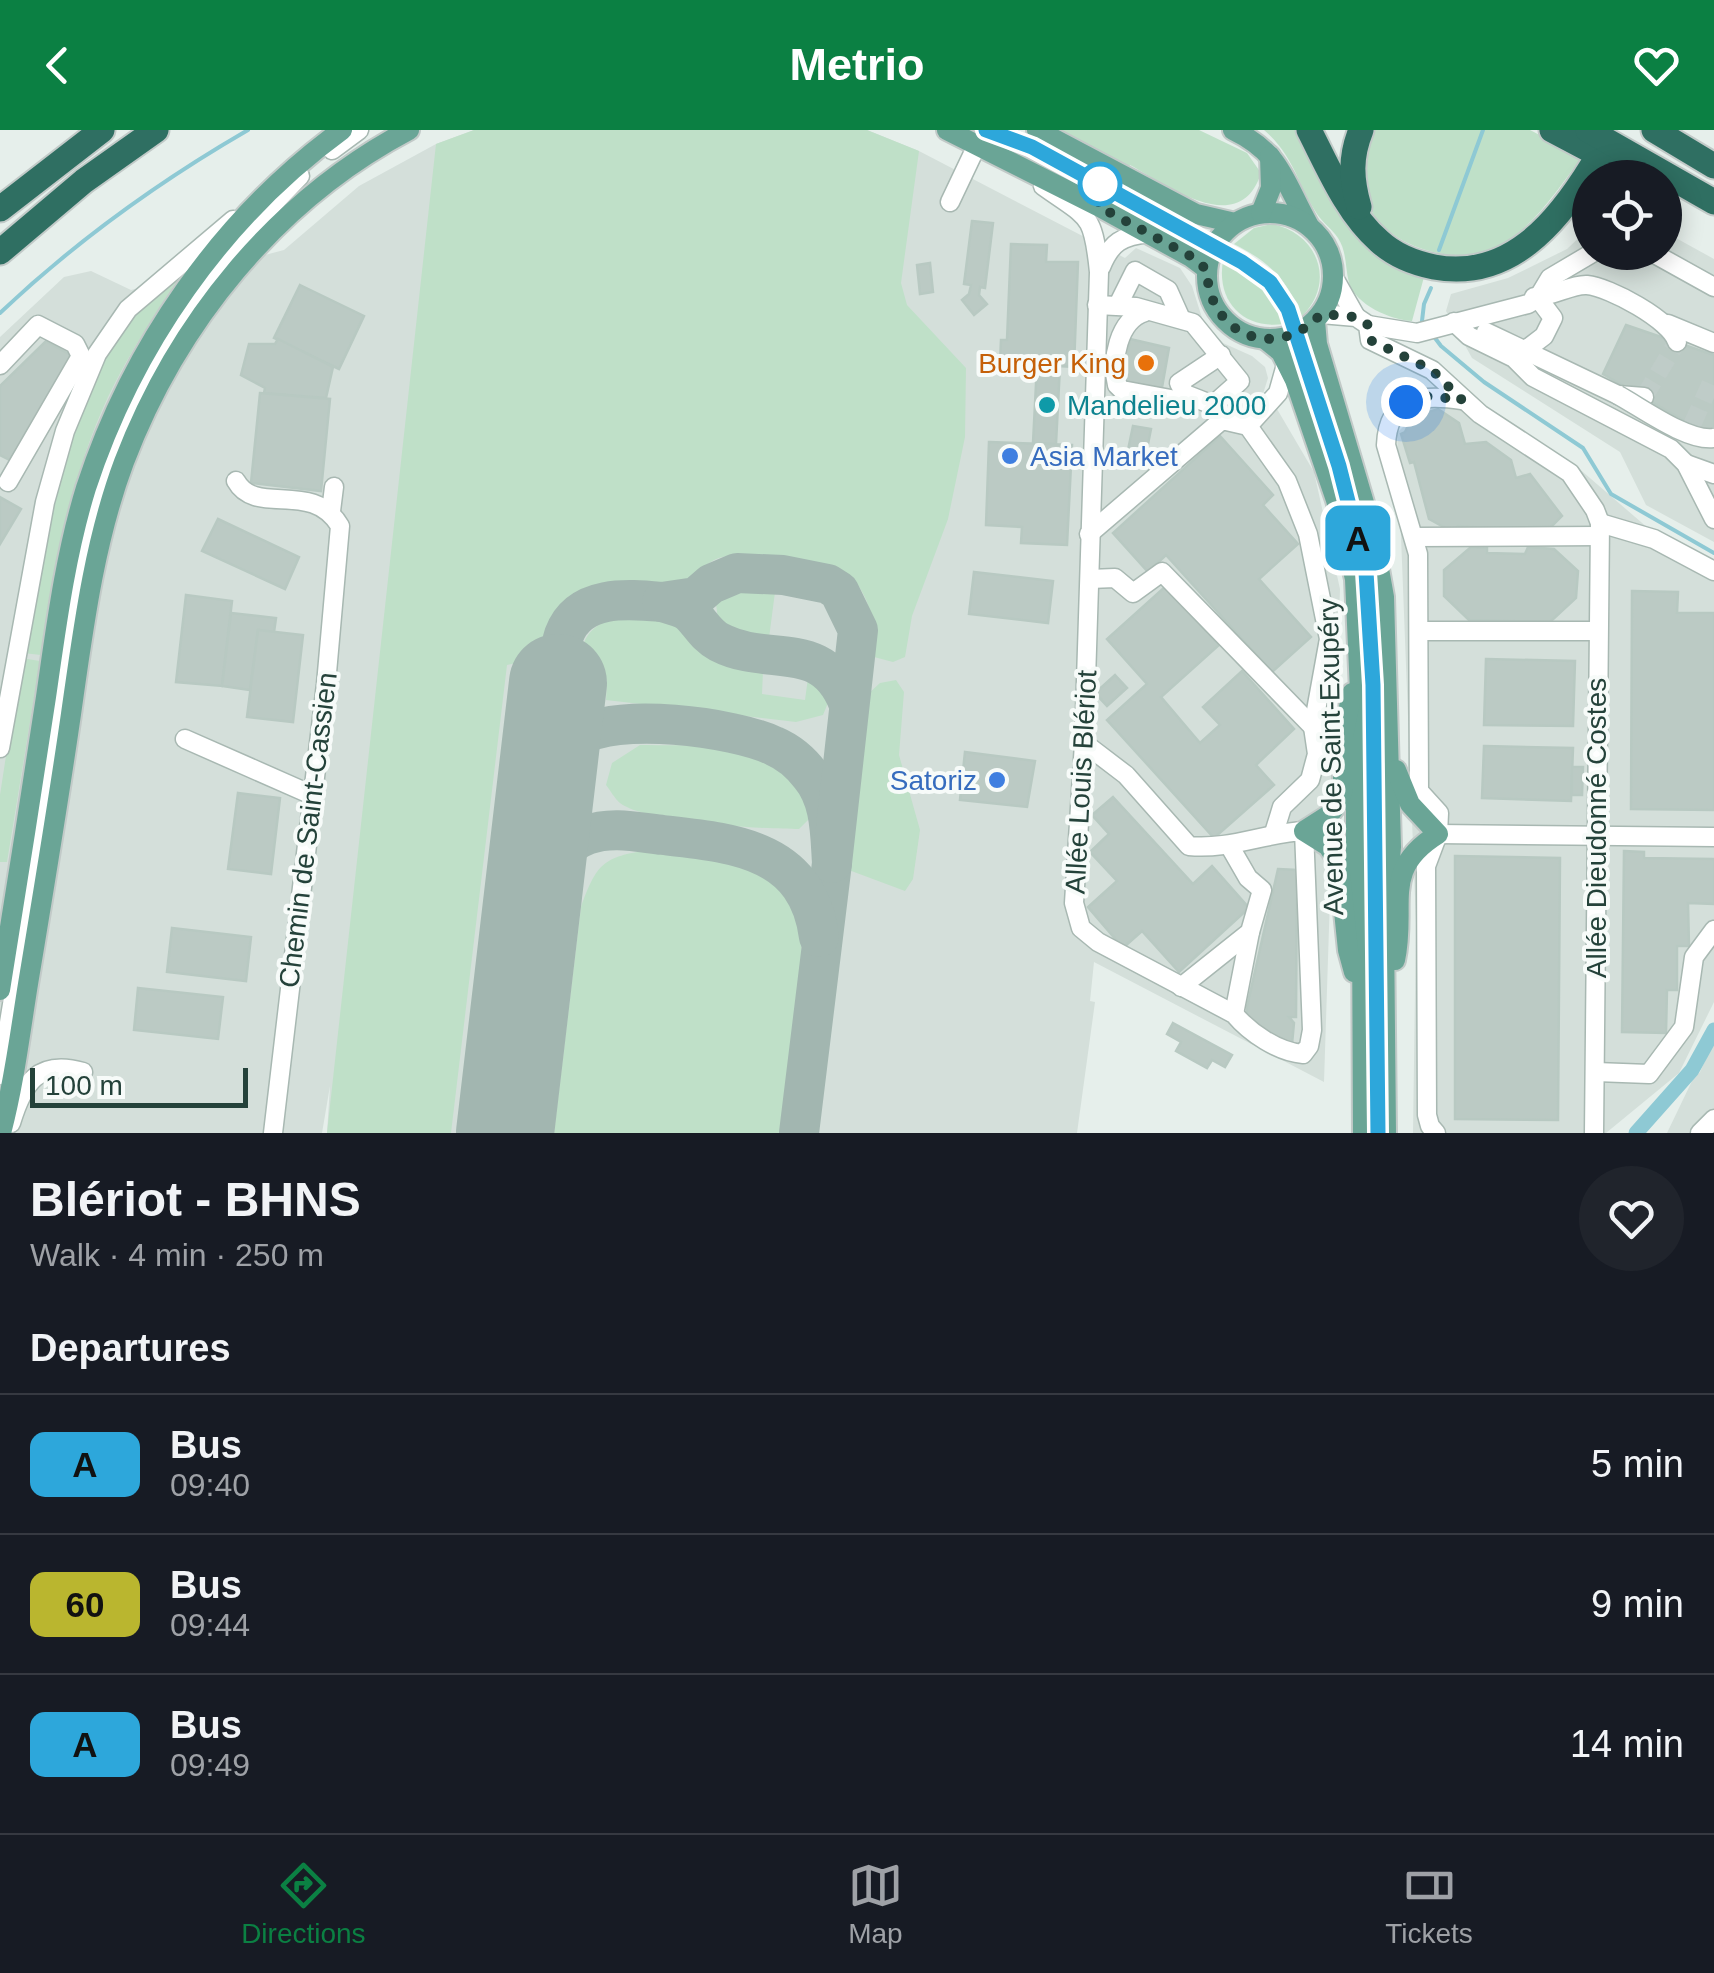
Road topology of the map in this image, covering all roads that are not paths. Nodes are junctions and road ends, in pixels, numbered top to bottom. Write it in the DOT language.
graph roads {
  1 [pos="102,130"];
  2 [pos="156,130"];
  3 [pos="342,130"];
  4 [pos="359,130"];
  5 [pos="394,130"];
  6 [pos="409,130"];
  7 [pos="947,130"];
  8 [pos="1012,130"];
  9 [pos="1233,130"];
  10 [pos="1309,130"];
  11 [pos="1360,130"];
  12 [pos="1552,130"];
  13 [pos="1588,130"];
  14 [pos="1654,130"];
  15 [pos="982,136"];
  16 [pos="1035,139"];
  17 [pos="998,154"];
  18 [pos="1270,156"];
  19 [pos="1610,160"];
  20 [pos="1714,166"];
  21 [pos="287,175"];
  22 [pos="1682,196"];
  23 [pos="1572,197"];
  24 [pos="950,202"];
  25 [pos="1714,202"];
  26 [pos="0,209"];
  27 [pos="1714,210"];
  28 [pos="1261,213"];
  29 [pos="1236,223"];
  30 [pos="1309,226"];
  31 [pos="1365,226"];
  32 [pos="1149,233"];
  33 [pos="1214,246"];
  34 [pos="0,252"];
  35 [pos="1572,265"];
  36 [pos="1682,269"];
  37 [pos="1207,270"];
  38 [pos="1099,272"];
  39 [pos="213,278"];
  40 [pos="1334,278"];
  41 [pos="1714,287"];
  42 [pos="1538,298"];
  43 [pos="1097,305"];
  44 [pos="1118,305"];
  45 [pos="1146,312"];
  46 [pos="1318,318"];
  47 [pos="1180,319"];
  48 [pos="1362,321"];
  49 [pos="1453,322"];
  50 [pos="1667,324"];
  51 [pos="1297,334"];
  52 [pos="1265,340"];
  53 [pos="1678,342"];
  54 [pos="1714,343"];
  55 [pos="1220,355"];
  56 [pos="1518,355"];
  57 [pos="0,365"];
  58 [pos="1291,370"];
  59 [pos="1184,394"];
  60 [pos="1618,396"];
  61 [pos="1644,397"];
  62 [pos="1462,400"];
  63 [pos="1217,412"];
  64 [pos="1323,415"];
  65 [pos="1692,425"];
  66 [pos="1248,426"];
  67 [pos="1714,438"];
  68 [pos="1671,449"];
  69 [pos="1686,464"];
  70 [pos="1714,474"];
  71 [pos="236,481"];
  72 [pos="8,482"];
  73 [pos="334,488"];
  74 [pos="336,519"];
  75 [pos="1714,520"];
  76 [pos="1600,530"];
  77 [pos="1089,534"];
  78 [pos="1414,537"];
  79 [pos="1714,571"];
  80 [pos="1090,579"];
  81 [pos="1420,630"];
  82 [pos="1597,631"];
  83 [pos="1359,665"];
  84 [pos="1313,727"];
  85 [pos="1387,738"];
  86 [pos="185,739"];
  87 [pos="1084,743"];
  88 [pos="0,748"];
  89 [pos="312,795"];
  90 [pos="1304,831"];
  91 [pos="1274,833"];
  92 [pos="1438,834"];
  93 [pos="1714,837"];
  94 [pos="1596,838"];
  95 [pos="1228,845"];
  96 [pos="1374,881"];
  97 [pos="1714,930"];
  98 [pos="1250,932"];
  99 [pos="1362,966"];
  100 [pos="1181,986"];
  101 [pos="0,990"];
  102 [pos="1361,1003"];
  103 [pos="1384,1006"];
  104 [pos="1234,1014"];
  105 [pos="83,1072"];
  106 [pos="1596,1072"];
  107 [pos="0,1075"];
  108 [pos="1714,1120"];
  109 [pos="5,1133"];
  110 [pos="272,1133"];
  111 [pos="1363,1133"];
  112 [pos="1378,1133"];
  113 [pos="1386,1133"];
  114 [pos="1436,1133"];
  115 [pos="1594,1133"];
  116 [pos="1700,1133"];
  1 -- 26 [label="highway"];
  2 -- 34 [label="highway"];
  3 -- 21 [label="main road"];
  4 -- 39 [label="street"];
  5 -- 39 [label="street"];
  6 -- 109 [label="main road"];
  7 -- 15 [label="main road"];
  8 -- 16 [label="street"];
  9 -- 18 [label="main road"];
  10 -- 31 [label="highway"];
  11 -- 31 [label="highway"];
  12 -- 19 [label="highway"];
  13 -- 25 [label="highway"];
  14 -- 20 [label="highway"];
  15 -- 16 [label="street"];
  15 -- 17 [label="main road"];
  15 -- 24 [label="street"];
  16 -- 29 [label="main road"];
  16 -- 33 [label="street"];
  17 -- 32 [label="main road"];
  17 -- 38 [label="street, Allée Louis Blériot"];
  18 -- 28 [label="main road"];
  18 -- 30 [label="main road"];
  21 -- 88 [label="street"];
  21 -- 101 [label="main road"];
  22 -- 27 [label="highway"];
  23 -- 31 [label="highway"];
  28 -- 29 [label="main road"];
  28 -- 30 [label="main road"];
  29 -- 33 [label="main road"];
  30 -- 40 [label="main road"];
  32 -- 37 [label="main road"];
  32 -- 38 [label="street"];
  33 -- 37 [label="main road"];
  33 -- 51 [label="street"];
  35 -- 42 [label="street"];
  36 -- 41 [label="street"];
  37 -- 52 [label="main road, Avenue de Saint-Exupéry"];
  38 -- 43 [label="street, Allée Louis Blériot"];
  39 -- 107 [label="street"];
  40 -- 46 [label="main road"];
  40 -- 48 [label="street"];
  42 -- 49 [label="street"];
  42 -- 50 [label="street"];
  42 -- 56 [label="street"];
  43 -- 44 [label="street"];
  43 -- 77 [label="street, Allée Louis Blériot"];
  44 -- 45 [label="street"];
  44 -- 47 [label="street"];
  45 -- 47 [label="street"];
  45 -- 59 [label="street"];
  46 -- 48 [label="street"];
  46 -- 51 [label="main road"];
  46 -- 85 [label="main road, Avenue de Saint-Exupéry"];
  47 -- 55 [label="street"];
  48 -- 49 [label="street"];
  48 -- 62 [label="street"];
  49 -- 56 [label="street"];
  50 -- 53 [label="street"];
  50 -- 54 [label="street"];
  51 -- 52 [label="main road"];
  51 -- 64 [label="street"];
  52 -- 58 [label="main road, Avenue de Saint-Exupéry"];
  55 -- 59 [label="street"];
  55 -- 63 [label="street"];
  56 -- 60 [label="street"];
  56 -- 68 [label="street"];
  57 -- 72 [label="street"];
  58 -- 64 [label="street"];
  58 -- 66 [label="street"];
  58 -- 83 [label="main road, Avenue de Saint-Exupéry"];
  59 -- 63 [label="street"];
  60 -- 61 [label="street, bridge"];
  60 -- 67 [label="street, bridge"];
  62 -- 76 [label="street"];
  62 -- 78 [label="street"];
  63 -- 66 [label="street"];
  63 -- 77 [label="street"];
  64 -- 96 [label="street"];
  65 -- 68 [label="street"];
  66 -- 84 [label="street"];
  68 -- 69 [label="street"];
  69 -- 70 [label="street"];
  69 -- 75 [label="street"];
  71 -- 74 [label="street"];
  73 -- 74 [label="street, Chemin de Saint-Cassien"];
  74 -- 89 [label="street, Chemin de Saint-Cassien"];
  76 -- 78 [label="street"];
  76 -- 79 [label="street"];
  76 -- 82 [label="street, Allée Dieudonné Costes"];
  77 -- 80 [label="street, Allée Louis Blériot"];
  78 -- 81 [label="street"];
  80 -- 84 [label="street"];
  80 -- 87 [label="street, Allée Louis Blériot"];
  81 -- 82 [label="street"];
  81 -- 92 [label="street"];
  82 -- 94 [label="street, Allée Dieudonné Costes"];
  83 -- 90 [label="main road"];
  83 -- 99 [label="main road, Avenue de Saint-Exupéry"];
  84 -- 91 [label="street"];
  85 -- 92 [label="main road"];
  85 -- 103 [label="main road, Avenue de Saint-Exupéry"];
  86 -- 89 [label="street"];
  87 -- 95 [label="street"];
  87 -- 100 [label="street, Allée Louis Blériot"];
  89 -- 110 [label="street, Chemin de Saint-Cassien"];
  90 -- 91 [label="street"];
  90 -- 102 [label="main road"];
  90 -- 104 [label="street, Allée Louis Blériot"];
  91 -- 95 [label="street"];
  92 -- 94 [label="street"];
  92 -- 103 [label="main road"];
  92 -- 114 [label="street"];
  93 -- 94 [label="street"];
  94 -- 106 [label="street, Allée Dieudonné Costes"];
  95 -- 98 [label="street"];
  96 -- 99 [label="street"];
  96 -- 112 [label="street"];
  97 -- 106 [label="street"];
  98 -- 100 [label="street"];
  98 -- 104 [label="street"];
  99 -- 102 [label="main road, Avenue de Saint-Exupéry"];
  100 -- 104 [label="street, Allée Louis Blériot"];
  102 -- 111 [label="main road, Avenue de Saint-Exupéry"];
  103 -- 113 [label="main road, Avenue de Saint-Exupéry"];
  105 -- 109 [label="street"];
  106 -- 115 [label="street, Allée Dieudonné Costes"];
  108 -- 116 [label="street"];
}
